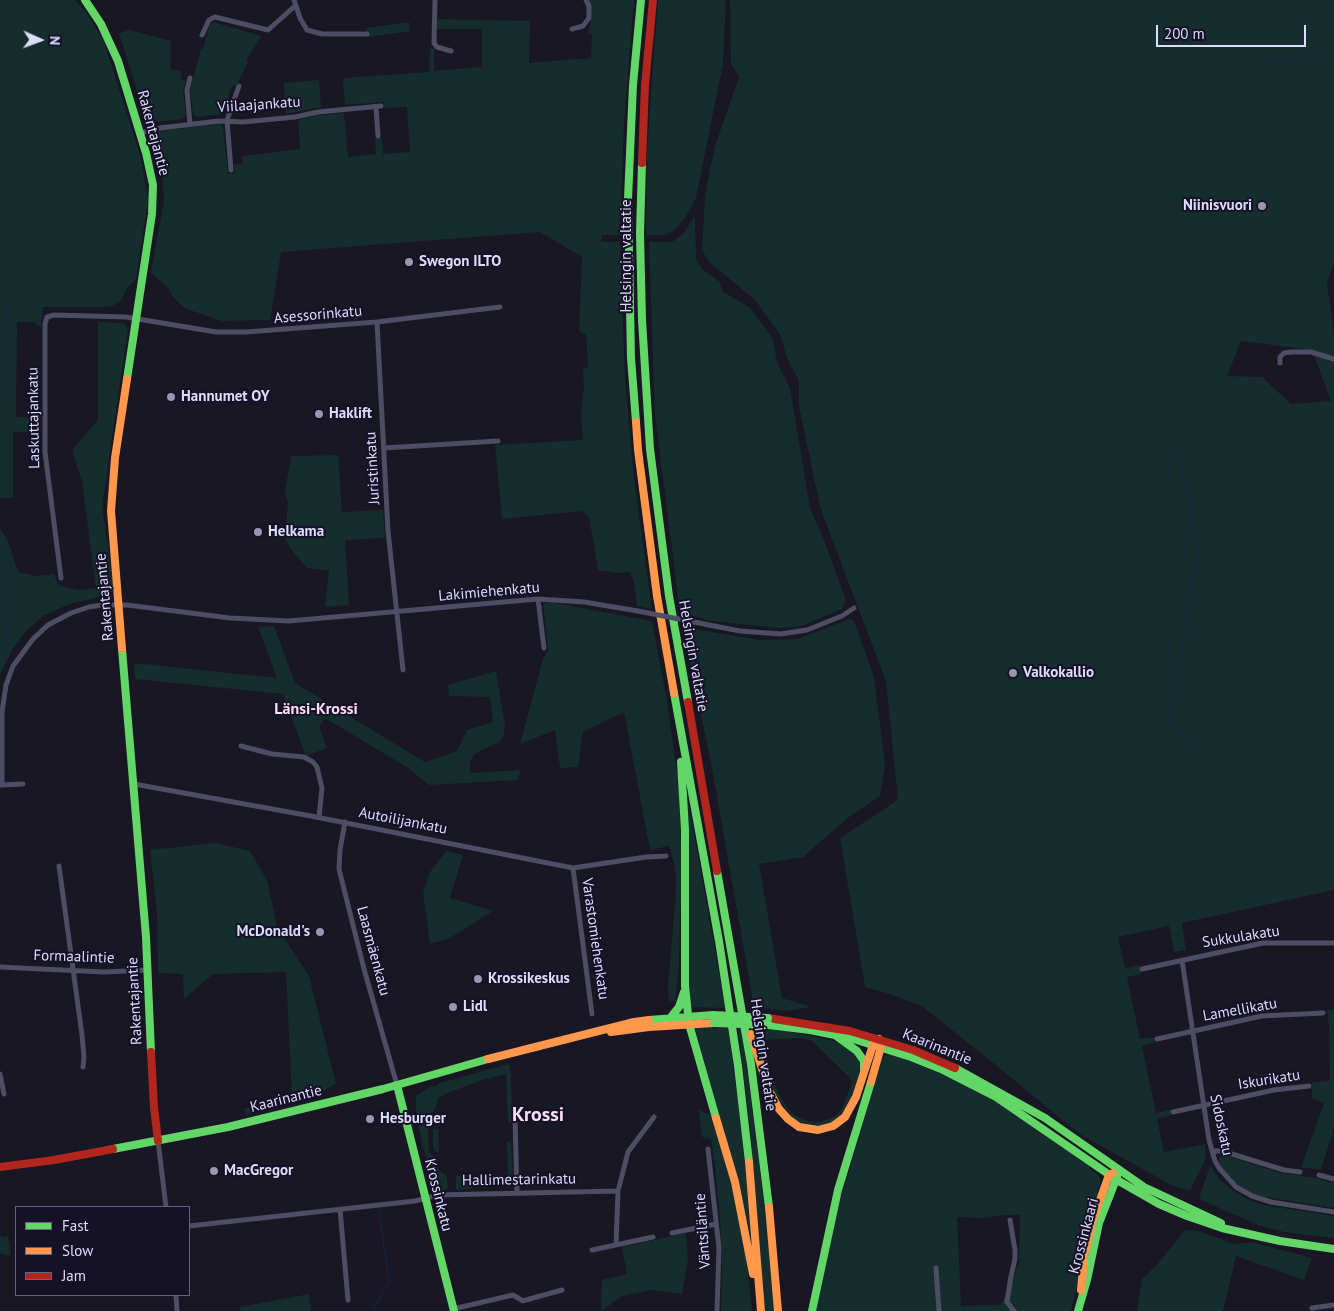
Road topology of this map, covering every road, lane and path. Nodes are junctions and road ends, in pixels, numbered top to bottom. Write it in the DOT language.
graph roads {
  1 [pos="85,0"];
  2 [pos="294,0"];
  3 [pos="435,0"];
  4 [pos="586,0"];
  5 [pos="641,0"];
  6 [pos="653,0"];
  7 [pos="295,6"];
  8 [pos="572,29"];
  9 [pos="366,34"];
  10 [pos="202,35"];
  11 [pos="451,51"];
  12 [pos="190,78"];
  13 [pos="239,86"];
  14 [pos="227,120"];
  15 [pos="190,124"];
  16 [pos="140,133"];
  17 [pos="378,136"];
  18 [pos="231,170"];
  19 [pos="500,307"];
  20 [pos="47,317"];
  21 [pos="137,319"];
  22 [pos="377,322"];
  23 [pos="1334,359"];
  24 [pos="1280,363"];
  25 [pos="498,441"];
  26 [pos="384,448"];
  27 [pos="61,578"];
  28 [pos="538,599"];
  29 [pos="120,605"];
  30 [pos="854,608"];
  31 [pos="398,613"];
  32 [pos="544,648"];
  33 [pos="404,670"];
  34 [pos="679,726"];
  35 [pos="241,746"];
  36 [pos="22,784"];
  37 [pos="134,784"];
  38 [pos="1,785"];
  39 [pos="319,817"];
  40 [pos="345,822"];
  41 [pos="666,856"];
  42 [pos="59,866"];
  43 [pos="573,868"];
  44 [pos="1334,942"];
  45 [pos="1182,960"];
  46 [pos="0,967"];
  47 [pos="1142,969"];
  48 [pos="148,970"];
  49 [pos="72,971"];
  50 [pos="685,986"];
  51 [pos="741,1002"];
  52 [pos="1323,1013"];
  53 [pos="592,1014"];
  54 [pos="671,1017"];
  55 [pos="688,1020"];
  56 [pos="769,1022"];
  57 [pos="1192,1032"];
  58 [pos="835,1035"];
  59 [pos="574,1038"];
  60 [pos="1157,1039"];
  61 [pos="878,1043"];
  62 [pos="83,1067"];
  63 [pos="864,1070"];
  64 [pos="0,1074"];
  65 [pos="397,1085"];
  66 [pos="1309,1086"];
  67 [pos="4,1094"];
  68 [pos="1203,1105"];
  69 [pos="1173,1112"];
  70 [pos="654,1117"];
  71 [pos="515,1119"];
  72 [pos="158,1142"];
  73 [pos="708,1149"];
  74 [pos="1212,1151"];
  75 [pos="0,1168"];
  76 [pos="1118,1170"];
  77 [pos="1300,1172"];
  78 [pos="1109,1175"];
  79 [pos="1319,1175"];
  80 [pos="1334,1179"];
  81 [pos="1117,1180"];
  82 [pos="618,1190"];
  83 [pos="517,1193"];
  84 [pos="424,1199"];
  85 [pos="166,1206"];
  86 [pos="340,1209"];
  87 [pos="1334,1212"];
  88 [pos="1010,1220"];
  89 [pos="716,1224"];
  90 [pos="190,1226"];
  91 [pos="672,1233"];
  92 [pos="1251,1235"];
  93 [pos="653,1237"];
  94 [pos="616,1245"];
  95 [pos="1334,1249"];
  96 [pos="592,1250"];
  97 [pos="936,1268"];
  98 [pos="562,1290"];
  99 [pos="176,1296"];
  100 [pos="1081,1297"];
  101 [pos="348,1300"];
  102 [pos="1334,1305"];
  103 [pos="1312,1308"];
  104 [pos="453,1310"];
  105 [pos="177,1311"];
  106 [pos="717,1311"];
  107 [pos="760,1311"];
  108 [pos="778,1311"];
  109 [pos="812,1311"];
  110 [pos="939,1311"];
  111 [pos="1014,1311"];
  112 [pos="1078,1311"];
  1 -- 16 [label="main road, Rakentajantie"];
  2 -- 7 [label="street"];
  3 -- 11 [label="street"];
  4 -- 8 [label="street"];
  5 -- 34 [label="main road, Helsingin valtatie"];
  6 -- 51 [label="main road, Helsingin valtatie"];
  7 -- 9 [label="street"];
  7 -- 10 [label="street"];
  12 -- 15 [label="street"];
  13 -- 14 [label="street"];
  14 -- 15 [label="street, Viilaajankatu"];
  14 -- 17 [label="street, Viilaajankatu"];
  14 -- 18 [label="street"];
  15 -- 16 [label="street, Viilaajankatu"];
  16 -- 21 [label="main road, Rakentajantie"];
  19 -- 22 [label="street, Asessorinkatu"];
  20 -- 21 [label="street, Asessorinkatu"];
  20 -- 27 [label="street, Laskuttajankatu"];
  21 -- 22 [label="street, Asessorinkatu"];
  21 -- 29 [label="main road, Rakentajantie"];
  22 -- 26 [label="street, Juristinkatu"];
  23 -- 24 [label="street"];
  25 -- 26 [label="street"];
  26 -- 31 [label="street, Juristinkatu"];
  28 -- 30 [label="street, Lakimiehenkatu, bridge"];
  28 -- 31 [label="street, Lakimiehenkatu"];
  28 -- 32 [label="street"];
  29 -- 31 [label="street, Lakimiehenkatu"];
  29 -- 37 [label="main road, Rakentajantie"];
  29 -- 38 [label="street, Lakimiehenkatu"];
  31 -- 33 [label="street, Juristinkatu"];
  34 -- 50 [label="main road"];
  34 -- 107 [label="main road, Helsingin valtatie"];
  35 -- 39 [label="street"];
  36 -- 38 [label="street"];
  37 -- 39 [label="street, Autoilijankatu"];
  37 -- 48 [label="main road, Rakentajantie"];
  39 -- 40 [label="street, Autoilijankatu"];
  40 -- 43 [label="street, Autoilijankatu"];
  40 -- 65 [label="street, Laasmäenkatu"];
  41 -- 43 [label="street, Autoilijankatu"];
  42 -- 49 [label="street"];
  43 -- 53 [label="street, Varastomiehenkatu"];
  44 -- 45 [label="street, Sukkulakatu"];
  45 -- 47 [label="street, Sukkulakatu"];
  45 -- 57 [label="street, Sidoskatu"];
  46 -- 49 [label="street, Formaalintie"];
  48 -- 49 [label="street, Formaalintie"];
  48 -- 72 [label="main road, Rakentajantie"];
  49 -- 62 [label="street"];
  50 -- 54 [label="main road"];
  50 -- 55 [label="main road"];
  51 -- 63 [label="main road"];
  51 -- 108 [label="main road, Helsingin valtatie"];
  52 -- 57 [label="street, Lamellikatu"];
  54 -- 55 [label="main road, Kaarinantie"];
  54 -- 59 [label="main road, Kaarinantie"];
  55 -- 56 [label="main road, Kaarinantie, bridge"];
  55 -- 59 [label="main road, Kaarinantie"];
  55 -- 107 [label="main road"];
  56 -- 58 [label="main road, Kaarinantie"];
  56 -- 61 [label="main road, Kaarinantie"];
  57 -- 60 [label="street, Lamellikatu"];
  57 -- 68 [label="street, Sidoskatu"];
  58 -- 61 [label="main road, Kaarinantie"];
  58 -- 63 [label="main road"];
  59 -- 65 [label="main road, Kaarinantie"];
  61 -- 63 [label="main road"];
  61 -- 76 [label="main road, Kaarinantie"];
  61 -- 78 [label="main road, Kaarinantie"];
  61 -- 109 [label="main road"];
  64 -- 67 [label="street"];
  65 -- 72 [label="main road, Kaarinantie"];
  65 -- 84 [label="main road, Krossinkatu"];
  66 -- 68 [label="street, Iskurikatu"];
  68 -- 69 [label="street, Iskurikatu"];
  68 -- 74 [label="street, Sidoskatu"];
  70 -- 82 [label="street"];
  71 -- 83 [label="street"];
  72 -- 75 [label="main road, Kaarinantie"];
  72 -- 85 [label="street, Rakentajantie"];
  73 -- 89 [label="street, Väntsiläntie"];
  74 -- 77 [label="street"];
  74 -- 87 [label="street, Sidoskatu"];
  76 -- 78 [label="main road"];
  76 -- 81 [label="main road, Krossinkaari"];
  76 -- 92 [label="main road, Kaarinantie"];
  78 -- 81 [label="main road, Kaarinantie"];
  78 -- 100 [label="main road, Krossinkaari"];
  79 -- 80 [label="street"];
  81 -- 92 [label="main road, Kaarinantie"];
  81 -- 100 [label="main road, Krossinkaari"];
  82 -- 83 [label="street, Hallimestarinkatu"];
  82 -- 94 [label="street"];
  83 -- 84 [label="street, Hallimestarinkatu"];
  84 -- 86 [label="street, Hallimestarinkatu"];
  84 -- 104 [label="main road, Krossinkatu"];
  86 -- 90 [label="street, Hallimestarinkatu"];
  86 -- 101 [label="street"];
  88 -- 111 [label="street"];
  89 -- 91 [label="street"];
  89 -- 106 [label="street, Väntsiläntie"];
  92 -- 95 [label="main road, Kaarinantie"];
  93 -- 94 [label="street"];
  94 -- 96 [label="street"];
  97 -- 110 [label="street"];
  98 -- 104 [label="street"];
  99 -- 105 [label="street"];
  100 -- 112 [label="main road, Krossinkaari"];
  102 -- 103 [label="street"];
}
